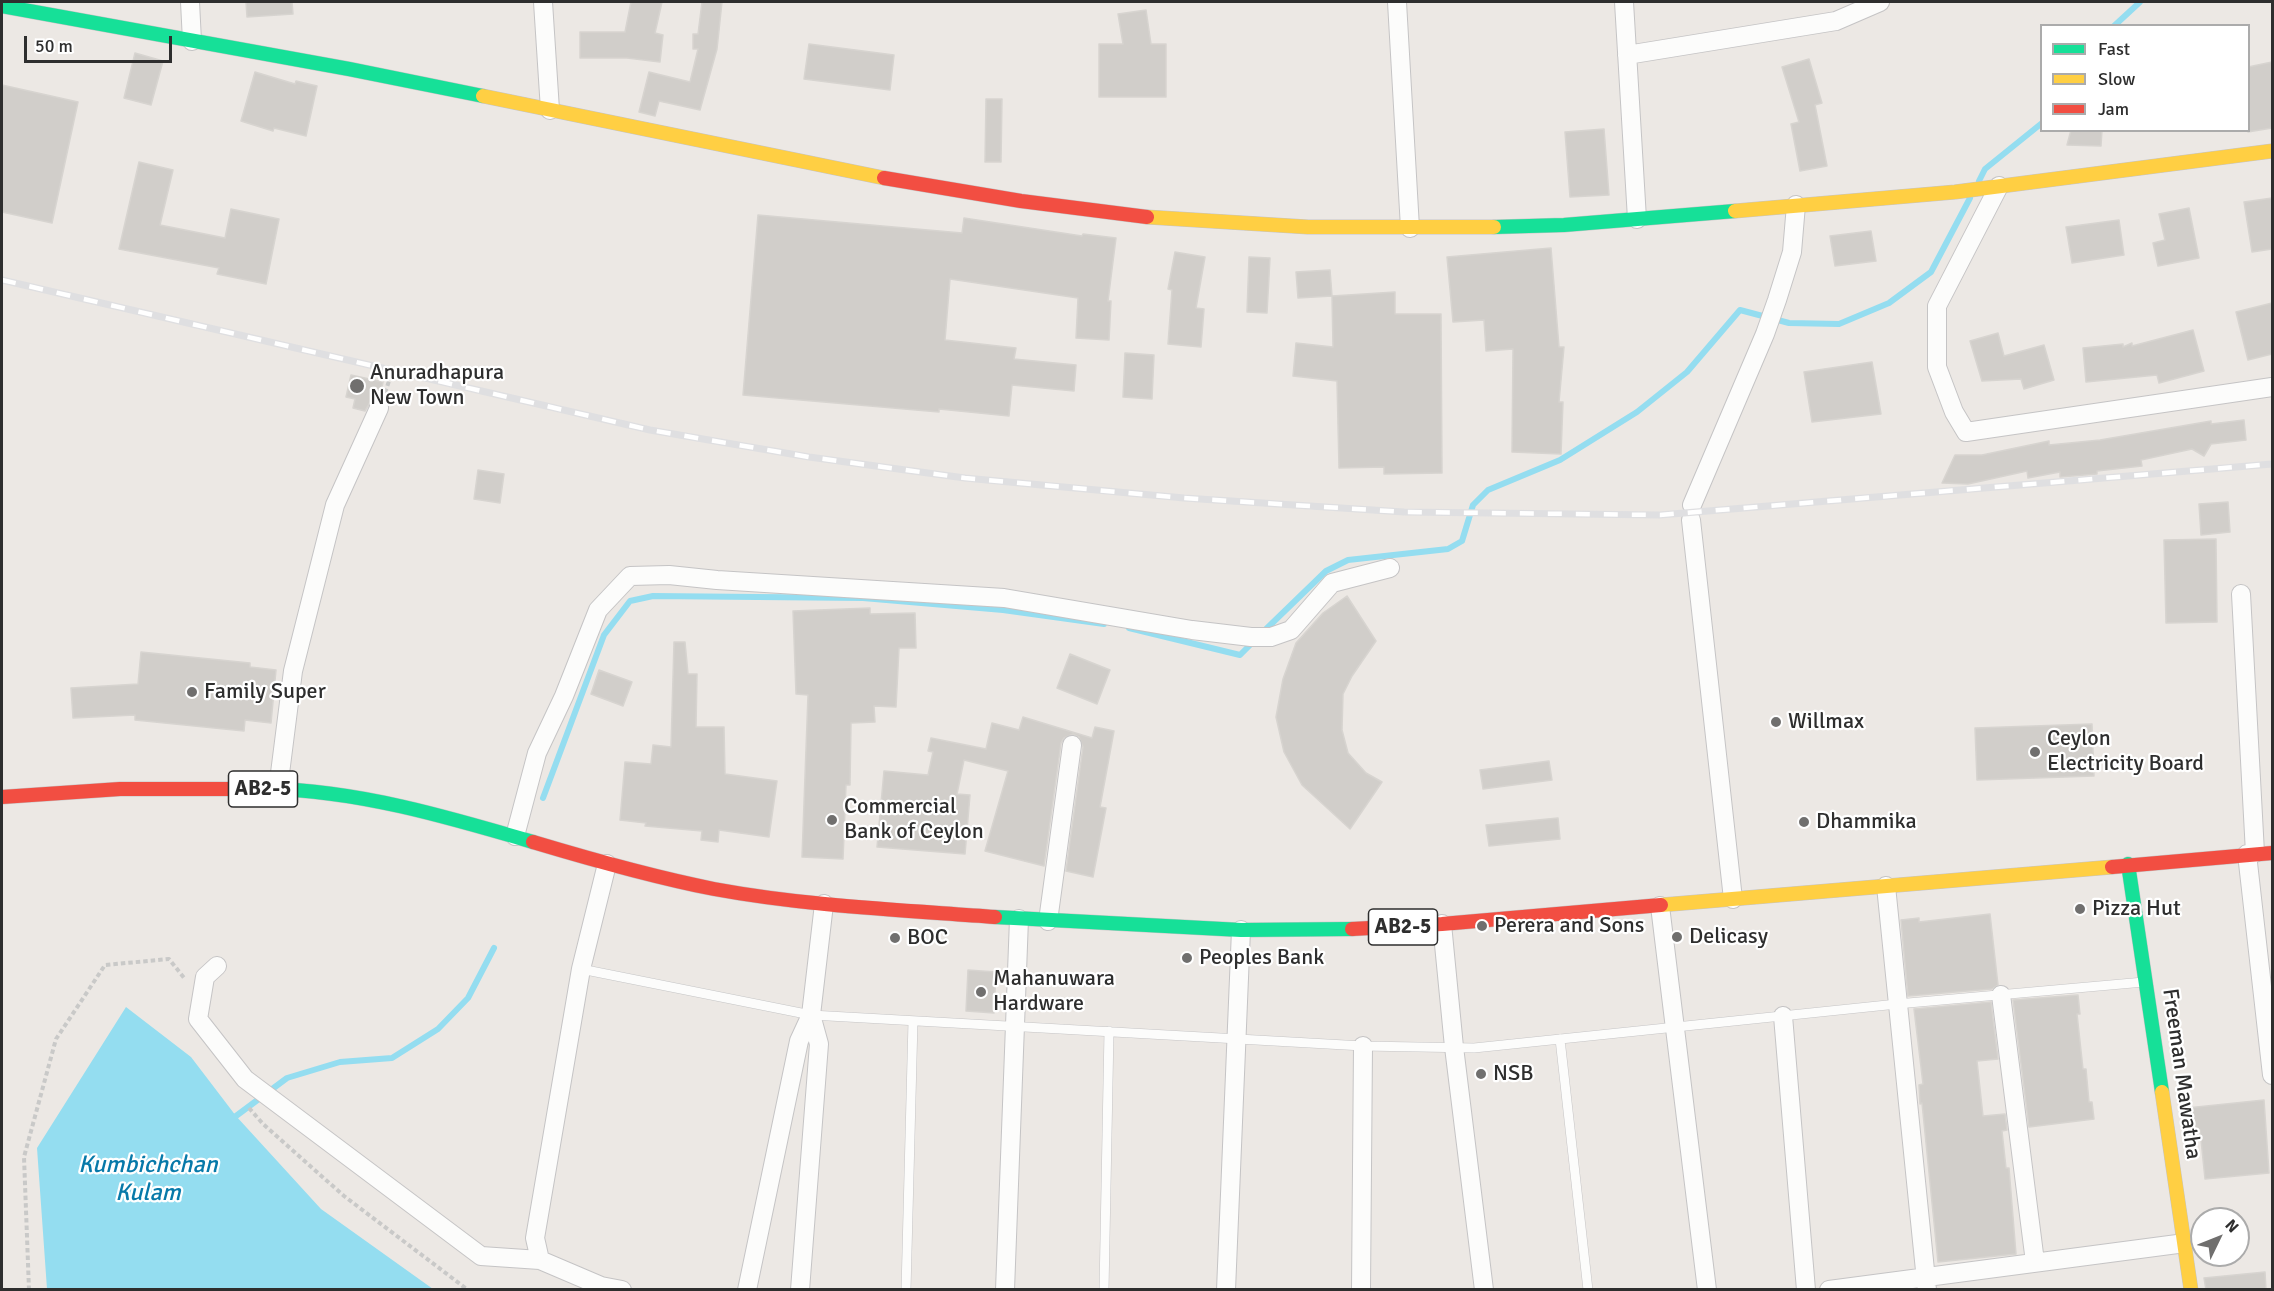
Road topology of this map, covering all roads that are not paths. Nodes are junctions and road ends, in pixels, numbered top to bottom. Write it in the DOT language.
graph roads {
  1 [pos="190,2"];
  2 [pos="543,2"];
  3 [pos="1397,2"];
  4 [pos="1624,2"];
  5 [pos="1880,2"];
  6 [pos="2,6"];
  7 [pos="192,41"];
  8 [pos="1627,55"];
  9 [pos="550,110"];
  10 [pos="2272,152"];
  11 [pos="1992,187"];
  12 [pos="1796,205"];
  13 [pos="1637,219"];
  14 [pos="1410,228"];
  15 [pos="2272,387"];
  16 [pos="379,408"];
  17 [pos="1390,568"];
  18 [pos="2241,594"];
  19 [pos="1072,745"];
  20 [pos="278,789"];
  21 [pos="2,797"];
  22 [pos="518,837"];
  23 [pos="2258,853"];
  24 [pos="608,864"];
  25 [pos="2128,864"];
  26 [pos="1886,886"];
  27 [pos="1732,899"];
  28 [pos="824,904"];
  29 [pos="1660,906"];
  30 [pos="1019,919"];
  31 [pos="1047,921"];
  32 [pos="1442,924"];
  33 [pos="1241,930"];
  34 [pos="217,966"];
  35 [pos="581,969"];
  36 [pos="2146,982"];
  37 [pos="2001,995"];
  38 [pos="1897,1004"];
  39 [pos="812,1015"];
  40 [pos="1783,1016"];
  41 [pos="913,1021"];
  42 [pos="1015,1026"];
  43 [pos="1676,1028"];
  44 [pos="1109,1031"];
  45 [pos="1238,1038"];
  46 [pos="1560,1039"];
  47 [pos="1363,1046"];
  48 [pos="1454,1047"];
  49 [pos="2272,1075"];
  50 [pos="2185,1243"];
  51 [pos="540,1260"];
  52 [pos="2035,1262"];
  53 [pos="1926,1283"];
  54 [pos="622,1290"];
  55 [pos="747,1290"];
  56 [pos="800,1290"];
  57 [pos="906,1290"];
  58 [pos="1005,1290"];
  59 [pos="1104,1290"];
  60 [pos="1226,1290"];
  61 [pos="1361,1290"];
  62 [pos="1484,1290"];
  63 [pos="1588,1290"];
  64 [pos="1707,1290"];
  65 [pos="1806,1290"];
  66 [pos="1829,1290"];
  67 [pos="2190,1290"];
  1 -- 7 [label="street"];
  2 -- 9 [label="street"];
  3 -- 14 [label="street"];
  4 -- 8 [label="street"];
  5 -- 8 [label="street"];
  6 -- 7 [label="street"];
  7 -- 9 [label="street"];
  8 -- 13 [label="street"];
  9 -- 14 [label="street"];
  10 -- 11 [label="street"];
  11 -- 12 [label="street"];
  11 -- 15 [label="street"];
  12 -- 13 [label="street"];
  12 -- 27 [label="street"];
  13 -- 14 [label="street"];
  16 -- 20 [label="street"];
  17 -- 22 [label="street"];
  18 -- 23 [label="street"];
  19 -- 31 [label="street"];
  20 -- 21 [label="street, AB2-5"];
  20 -- 22 [label="street, AB2-5"];
  22 -- 24 [label="street, AB2-5"];
  23 -- 25 [label="street, AB2-5"];
  23 -- 49 [label="street"];
  24 -- 28 [label="street, AB2-5"];
  24 -- 35 [label="street"];
  25 -- 26 [label="street, AB2-5"];
  25 -- 36 [label="street, Freeman Mawatha"];
  26 -- 27 [label="street, AB2-5"];
  26 -- 38 [label="street"];
  27 -- 29 [label="street, AB2-5"];
  28 -- 30 [label="street, AB2-5"];
  28 -- 39 [label="street"];
  29 -- 32 [label="street, AB2-5"];
  29 -- 43 [label="street"];
  30 -- 31 [label="street, AB2-5"];
  30 -- 42 [label="street"];
  31 -- 33 [label="street, AB2-5"];
  32 -- 33 [label="street, AB2-5"];
  32 -- 48 [label="street"];
  33 -- 45 [label="street"];
  34 -- 51 [label="street"];
  35 -- 39 [label="lane"];
  35 -- 51 [label="street"];
  36 -- 37 [label="lane"];
  36 -- 50 [label="street, Freeman Mawatha"];
  37 -- 38 [label="lane"];
  37 -- 52 [label="street"];
  38 -- 40 [label="lane"];
  38 -- 53 [label="street"];
  39 -- 41 [label="lane"];
  39 -- 55 [label="street"];
  39 -- 56 [label="street"];
  40 -- 43 [label="lane"];
  40 -- 65 [label="street"];
  41 -- 42 [label="lane"];
  41 -- 57 [label="lane"];
  42 -- 44 [label="lane"];
  42 -- 58 [label="street"];
  43 -- 46 [label="lane"];
  43 -- 64 [label="street"];
  44 -- 45 [label="lane"];
  44 -- 59 [label="lane"];
  45 -- 47 [label="lane"];
  45 -- 60 [label="street"];
  46 -- 48 [label="lane"];
  46 -- 63 [label="lane"];
  47 -- 48 [label="lane"];
  47 -- 61 [label="street"];
  48 -- 62 [label="street"];
  50 -- 52 [label="street"];
  50 -- 67 [label="street, Freeman Mawatha"];
  51 -- 54 [label="street"];
  52 -- 53 [label="street"];
  53 -- 66 [label="street"];
}
